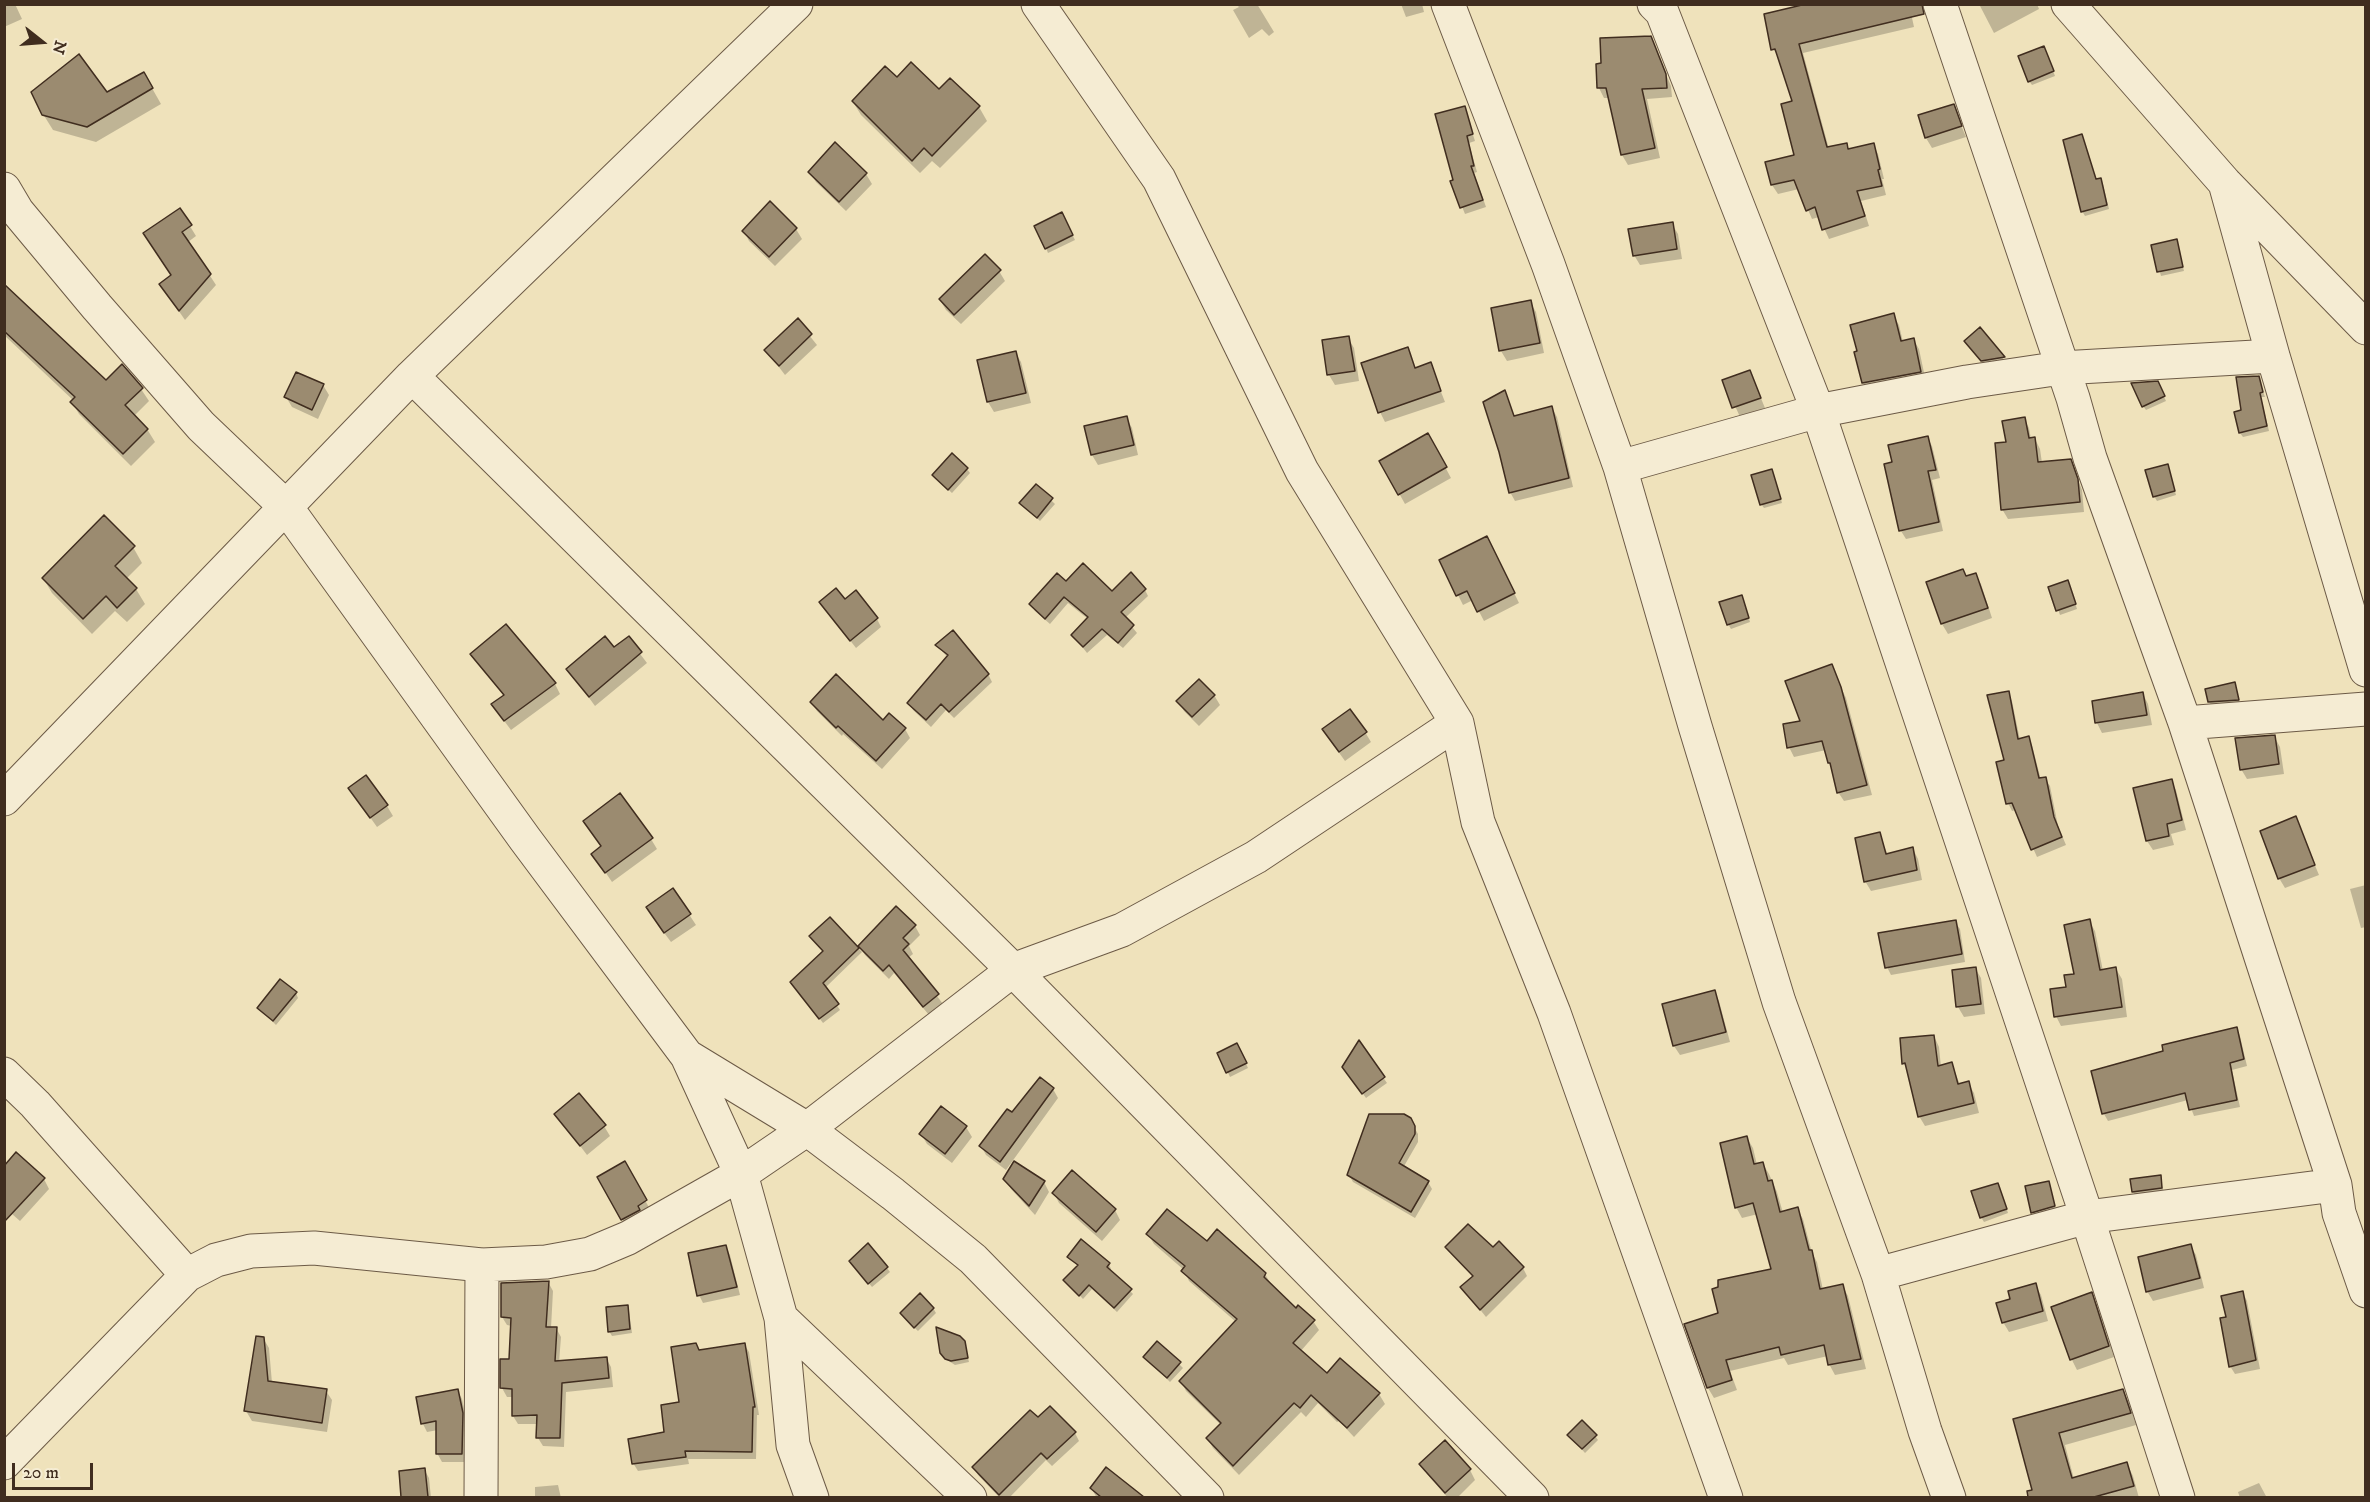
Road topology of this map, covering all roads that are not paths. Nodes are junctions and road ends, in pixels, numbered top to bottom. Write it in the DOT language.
graph roads {
  1 [pos="796,4"];
  2 [pos="1038,4"];
  3 [pos="1448,4"];
  4 [pos="1654,4"];
  5 [pos="1940,4"];
  6 [pos="2068,4"];
  7 [pos="2225,183"];
  8 [pos="4,189"];
  9 [pos="2362,316"];
  10 [pos="2273,356"];
  11 [pos="2061,368"];
  12 [pos="412,376"];
  13 [pos="1818,411"];
  14 [pos="1620,467"];
  15 [pos="286,507"];
  16 [pos="2366,670"];
  17 [pos="2366,709"];
  18 [pos="1457,723"];
  19 [pos="2185,723"];
  20 [pos="4,799"];
  21 [pos="1013,970"];
  22 [pos="687,1056"];
  23 [pos="4,1074"];
  24 [pos="807,1129"];
  25 [pos="741,1174"];
  26 [pos="2347,1203"];
  27 [pos="2087,1217"];
  28 [pos="482,1265"];
  29 [pos="1878,1274"];
  30 [pos="187,1275"];
  31 [pos="2366,1292"];
  32 [pos="781,1318"];
  33 [pos="4,1463"];
  34 [pos="482,1497"];
  35 [pos="812,1497"];
  36 [pos="970,1497"];
  37 [pos="1207,1497"];
  38 [pos="1532,1497"];
  39 [pos="1726,1497"];
  40 [pos="1949,1497"];
  41 [pos="2178,1497"];
  1 -- 12 [label="street"];
  2 -- 18 [label="street"];
  3 -- 14 [label="street"];
  4 -- 13 [label="street"];
  5 -- 11 [label="street"];
  6 -- 7 [label="street"];
  7 -- 9 [label="street"];
  7 -- 10 [label="street"];
  8 -- 15 [label="street"];
  10 -- 11 [label="street"];
  10 -- 16 [label="street"];
  11 -- 13 [label="street"];
  11 -- 19 [label="street"];
  12 -- 15 [label="street"];
  12 -- 21 [label="street"];
  13 -- 14 [label="street"];
  13 -- 27 [label="street"];
  14 -- 29 [label="street"];
  15 -- 20 [label="street"];
  15 -- 22 [label="street"];
  17 -- 19 [label="street"];
  18 -- 21 [label="street"];
  18 -- 39 [label="street"];
  19 -- 26 [label="street"];
  21 -- 24 [label="street"];
  21 -- 38 [label="street"];
  22 -- 24 [label="street"];
  22 -- 25 [label="street"];
  23 -- 30 [label="street"];
  24 -- 25 [label="street"];
  24 -- 37 [label="street"];
  25 -- 28 [label="street"];
  25 -- 32 [label="street"];
  26 -- 27 [label="street"];
  26 -- 31 [label="street"];
  27 -- 29 [label="street"];
  27 -- 41 [label="street"];
  28 -- 30 [label="street"];
  28 -- 34 [label="street"];
  29 -- 40 [label="street"];
  30 -- 33 [label="street"];
  32 -- 35 [label="street"];
  32 -- 36 [label="street"];
}
